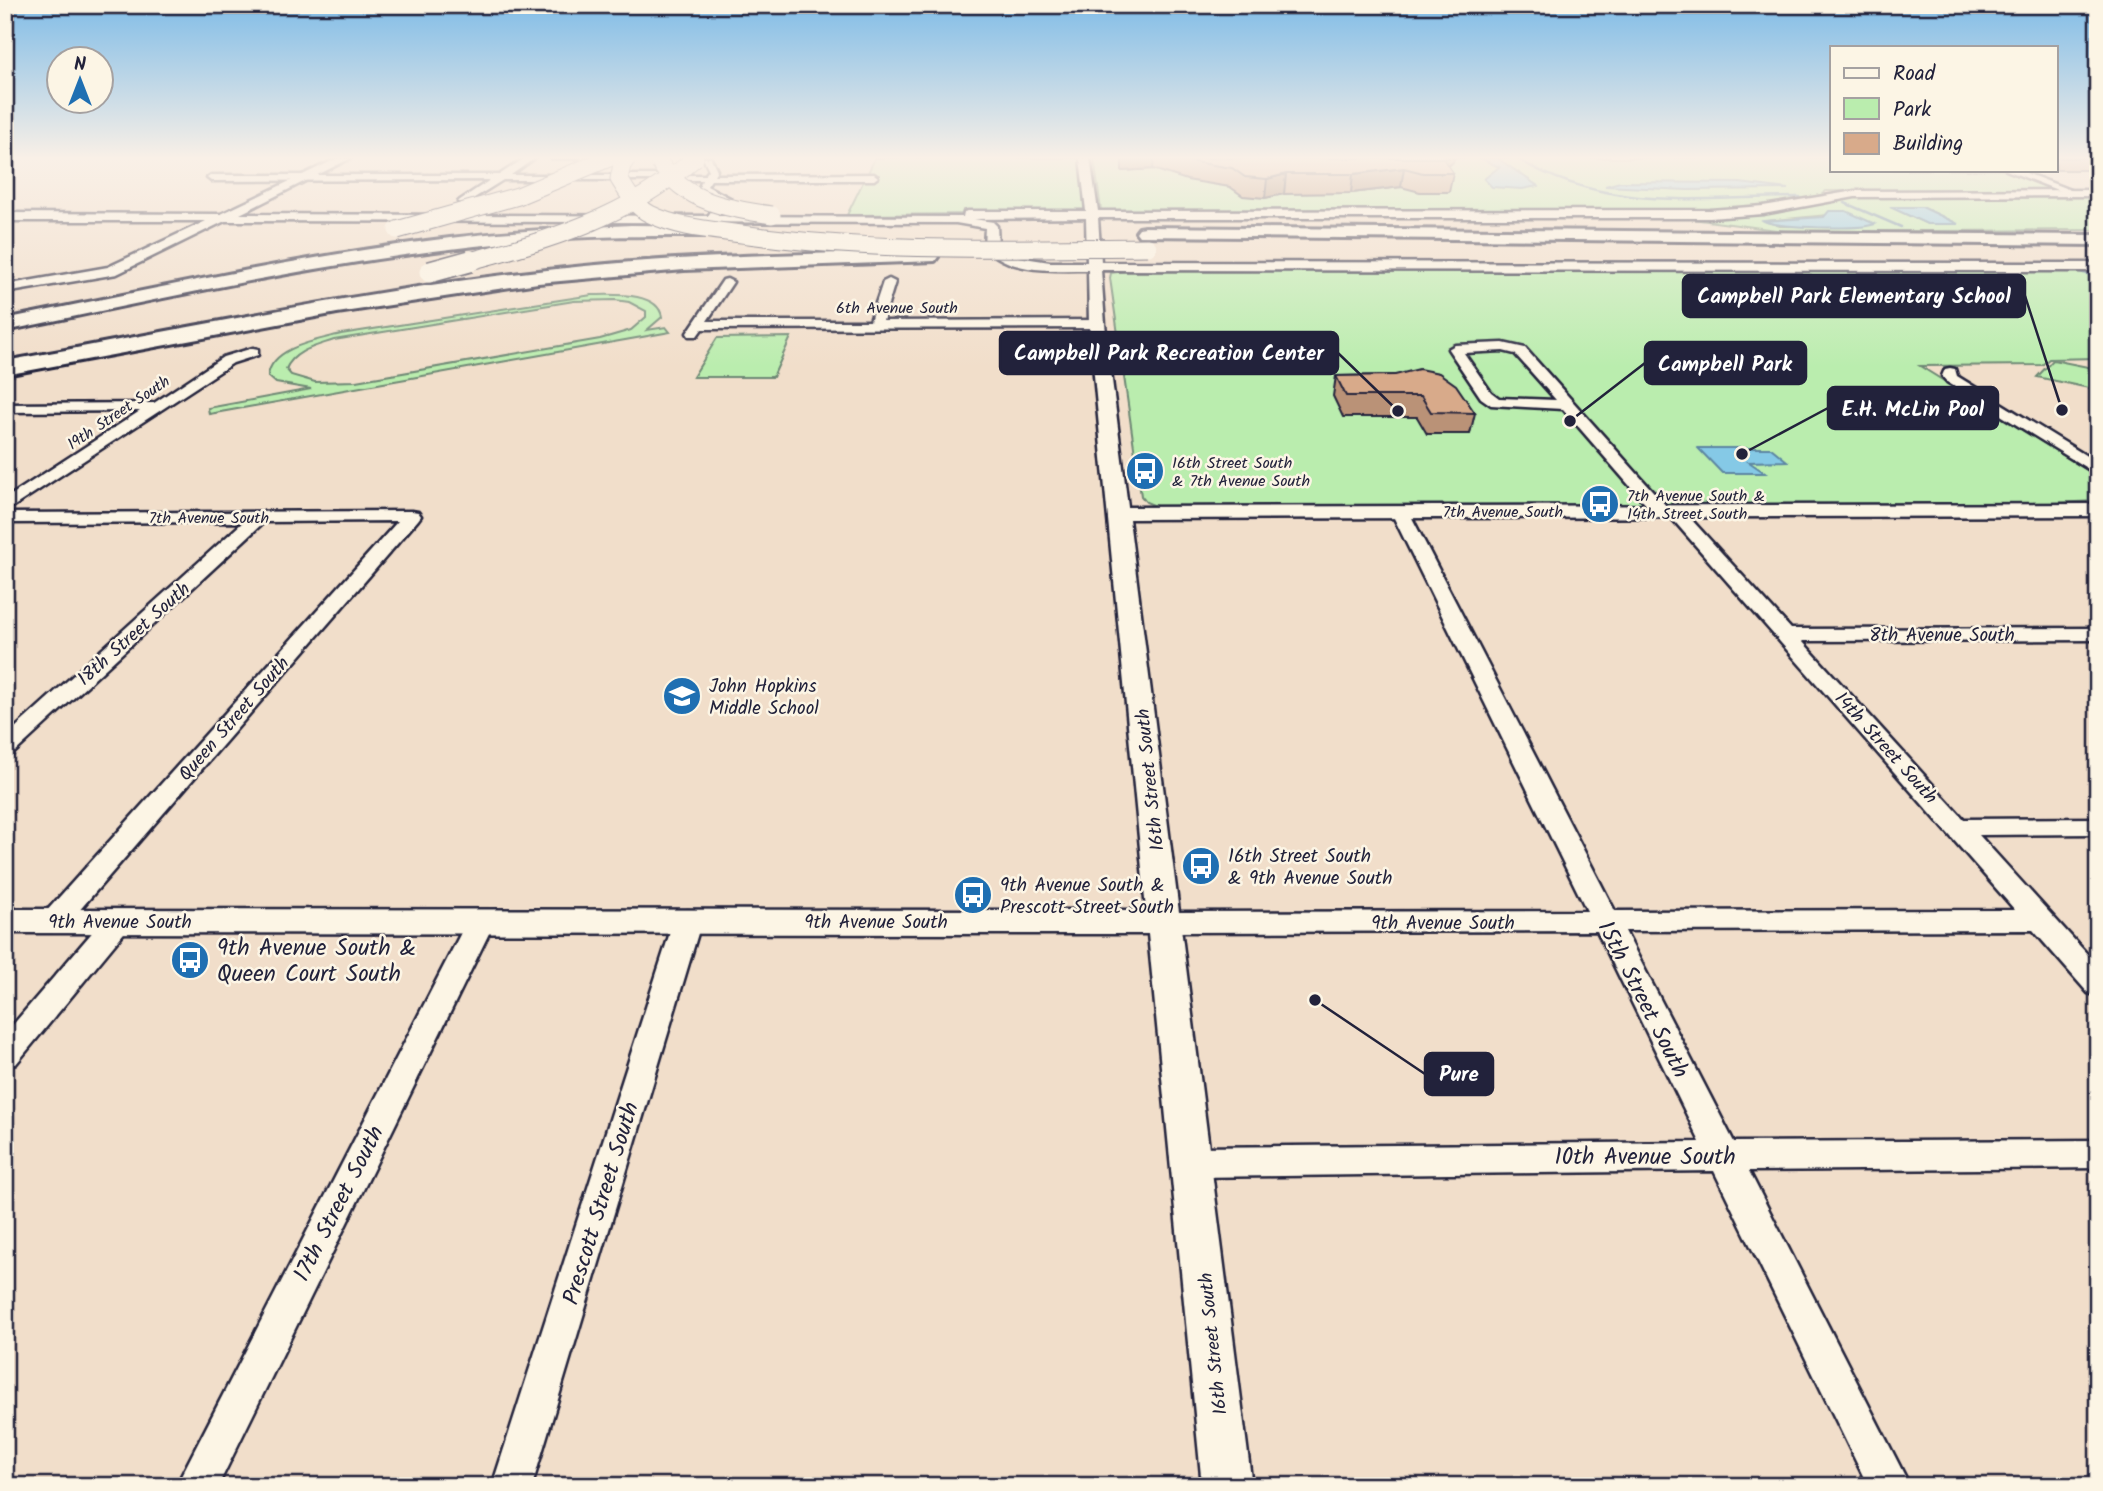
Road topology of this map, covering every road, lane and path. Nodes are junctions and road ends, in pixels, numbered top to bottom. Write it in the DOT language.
graph roads {
  1 [pos="204,228"];
  2 [pos="406,228"];
  3 [pos="571,228"];
  4 [pos="703,228"];
  5 [pos="901,228"];
  6 [pos="992,228"];
  7 [pos="1092,228"];
  8 [pos="2098,234"];
  9 [pos="1895,238"];
  10 [pos="2098,240"];
  11 [pos="1147,242"];
  12 [pos="2098,248"];
  13 [pos="1714,249"];
  14 [pos="2098,260"];
  15 [pos="1094,267"];
  16 [pos="2098,267"];
  17 [pos="727,282"];
  18 [pos="889,282"];
  19 [pos="5,289"];
  20 [pos="5,318"];
  21 [pos="1097,324"];
  22 [pos="5,325"];
  23 [pos="875,325"];
  24 [pos="253,352"];
  25 [pos="5,362"];
  26 [pos="5,368"];
  27 [pos="1950,372"];
  28 [pos="1568,405"];
  29 [pos="155,407"];
  30 [pos="5,408"];
  31 [pos="2098,470"];
  32 [pos="5,507"];
  33 [pos="2098,510"];
  34 [pos="1668,511"];
  35 [pos="1400,512"];
  36 [pos="1119,513"];
  37 [pos="260,516"];
  38 [pos="412,516"];
  39 [pos="5,519"];
  40 [pos="2098,634"];
  41 [pos="1787,635"];
  42 [pos="5,749"];
  43 [pos="2098,826"];
  44 [pos="1959,827"];
  45 [pos="688,920"];
  46 [pos="2040,920"];
  47 [pos="5,921"];
  48 [pos="54,921"];
  49 [pos="118,921"];
  50 [pos="481,921"];
  51 [pos="1163,922"];
  52 [pos="1606,923"];
  53 [pos="2098,985"];
  54 [pos="5,1055"];
  55 [pos="2098,1154"];
  56 [pos="1723,1155"];
  57 [pos="1192,1162"];
  58 [pos="196,1486"];
  59 [pos="512,1486"];
  60 [pos="1227,1486"];
  61 [pos="1890,1486"];
  1 -- 19 [label="street"];
  2 -- 20 [label="highway, bridge"];
  3 -- 25 [label="highway, bridge"];
  4 -- 11 [label="highway, bridge"];
  5 -- 11 [label="highway, bridge"];
  6 -- 15 [label="street"];
  7 -- 15 [label="street, 16th Street South"];
  8 -- 9 [label="highway"];
  9 -- 10 [label="highway"];
  9 -- 11 [label="highway"];
  11 -- 13 [label="highway"];
  11 -- 22 [label="highway"];
  11 -- 26 [label="highway"];
  12 -- 13 [label="highway"];
  13 -- 14 [label="highway"];
  15 -- 16 [label="street"];
  15 -- 21 [label="street, 16th Street South"];
  17 -- 23 [label="street, 6th Avenue South"];
  18 -- 23 [label="street"];
  21 -- 23 [label="street, 6th Avenue South"];
  21 -- 36 [label="street, 16th Street South"];
  24 -- 29 [label="street, 19th Street South"];
  27 -- 31 [label="street"];
  28 -- 28 [label="street, 14th Street South"];
  28 -- 34 [label="street, 14th Street South"];
  29 -- 30 [label="street"];
  29 -- 32 [label="street, 19th Street South"];
  33 -- 34 [label="street, 7th Avenue South"];
  34 -- 35 [label="street, 7th Avenue South"];
  34 -- 41 [label="street, 14th Street South"];
  35 -- 36 [label="street, 7th Avenue South"];
  35 -- 52 [label="street, 15th Street South"];
  36 -- 51 [label="street, 16th Street South"];
  37 -- 38 [label="street, 7th Avenue South"];
  37 -- 39 [label="street, 7th Avenue South"];
  37 -- 42 [label="street, 18th Street South"];
  38 -- 48 [label="street, Queen Street South"];
  40 -- 41 [label="street, 8th Avenue South"];
  41 -- 44 [label="street, 14th Street South"];
  43 -- 44 [label="street"];
  44 -- 46 [label="street, 14th Street South"];
  45 -- 50 [label="street, 9th Avenue South"];
  45 -- 51 [label="street, 9th Avenue South"];
  45 -- 59 [label="street, Prescott Street South"];
  46 -- 52 [label="street, 9th Avenue South"];
  46 -- 53 [label="street, 14th Street South"];
  47 -- 48 [label="street, 9th Avenue South"];
  48 -- 49 [label="street, 9th Avenue South"];
  49 -- 50 [label="street, 9th Avenue South"];
  49 -- 54 [label="street"];
  50 -- 58 [label="street, 17th Street South"];
  51 -- 52 [label="street, 9th Avenue South"];
  51 -- 57 [label="street, 16th Street South"];
  52 -- 56 [label="street, 15th Street South"];
  55 -- 56 [label="street, 10th Avenue South"];
  56 -- 57 [label="street, 10th Avenue South"];
  56 -- 61 [label="street, 15th Street South"];
  57 -- 60 [label="street, 16th Street South"];
}
